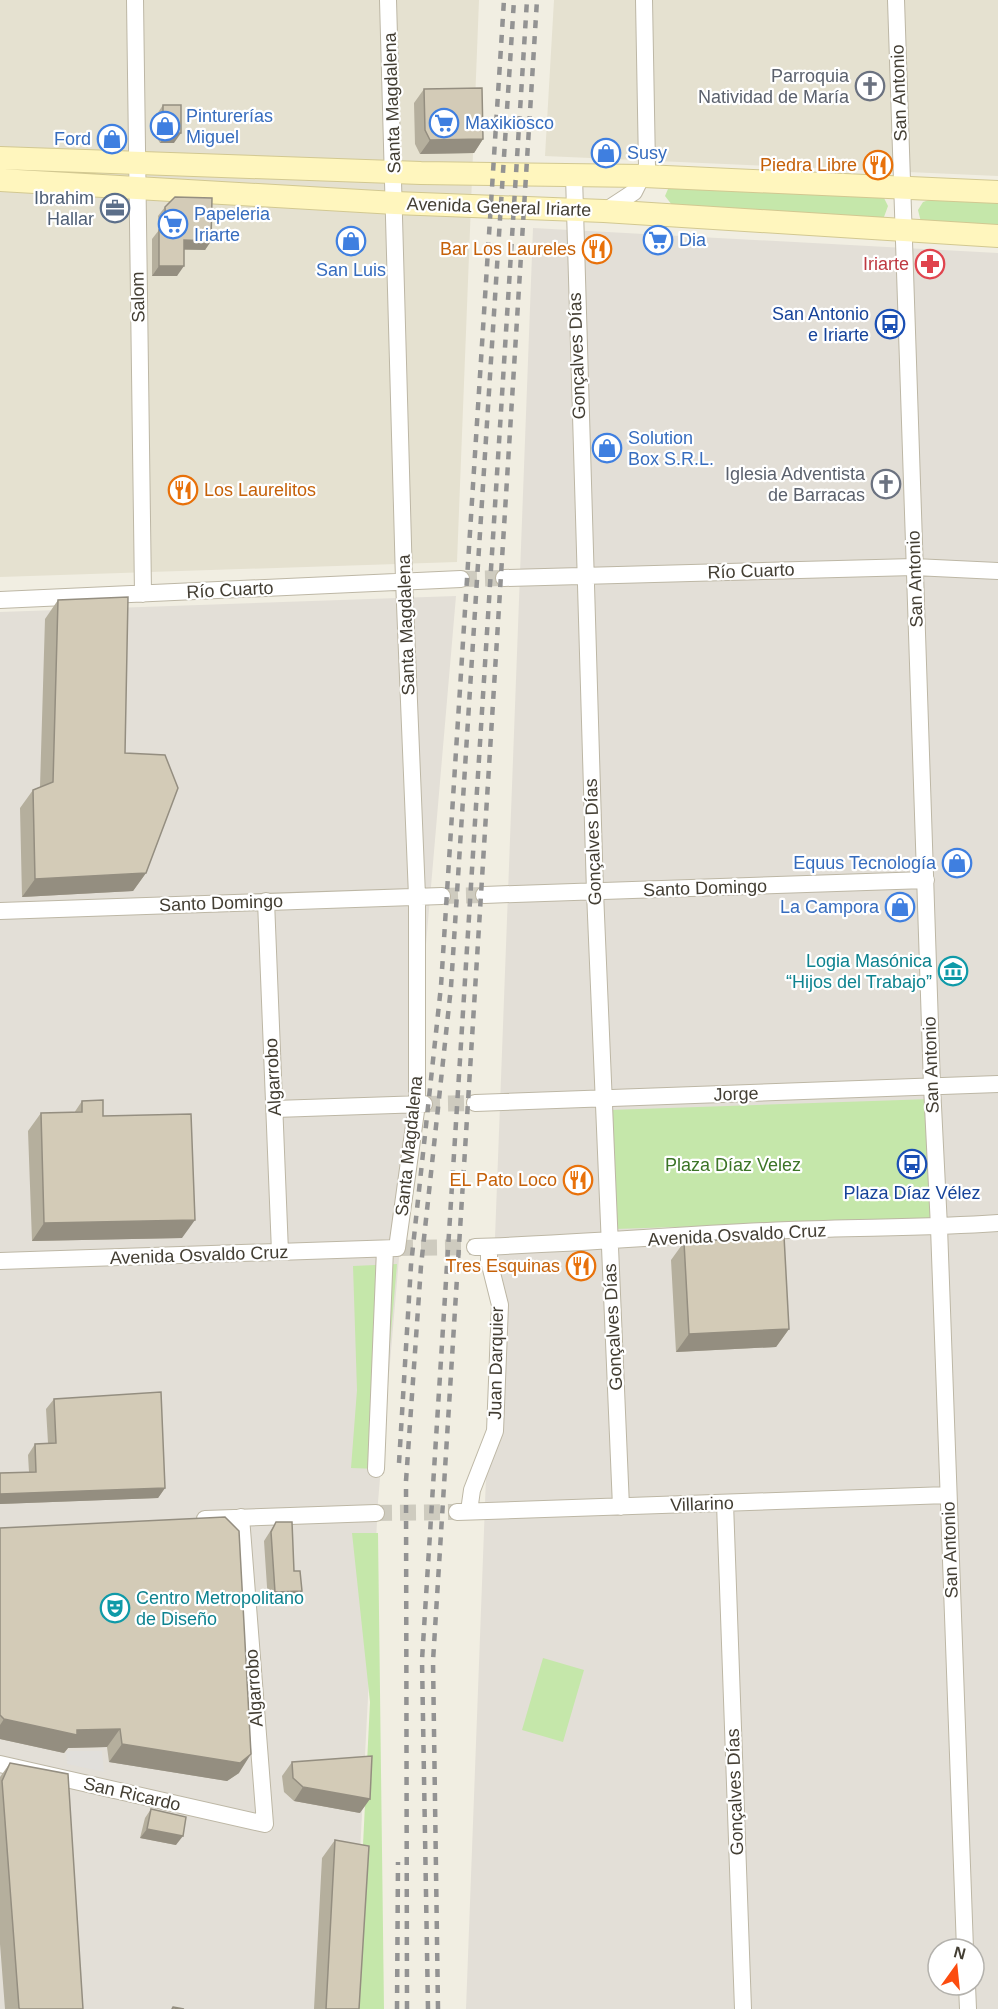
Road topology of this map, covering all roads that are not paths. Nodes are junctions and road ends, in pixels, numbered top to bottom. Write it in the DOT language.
graph roads {
  1 [pos="135,0"];
  2 [pos="388,0"];
  3 [pos="644,0"];
  4 [pos="896,0"];
  5 [pos="0,158"];
  6 [pos="136,163"];
  7 [pos="394,172"];
  8 [pos="574,176"];
  9 [pos="644,176"];
  10 [pos="0,180"];
  11 [pos="137,188"];
  12 [pos="901,188"];
  13 [pos="998,192"];
  14 [pos="395,203"];
  15 [pos="573,210"];
  16 [pos="604,211"];
  17 [pos="903,231"];
  18 [pos="998,236"];
  19 [pos="914,567"];
  20 [pos="998,571"];
  21 [pos="584,576"];
  22 [pos="504,578"];
  23 [pos="461,579"];
  24 [pos="404,580"];
  25 [pos="142,594"];
  26 [pos="0,600"];
  27 [pos="926,880"];
  28 [pos="595,892"];
  29 [pos="484,895"];
  30 [pos="417,896"];
  31 [pos="442,896"];
  32 [pos="266,901"];
  33 [pos="0,911"];
  34 [pos="998,1084"];
  35 [pos="932,1086"];
  36 [pos="603,1098"];
  37 [pos="475,1103"];
  38 [pos="421,1104"];
  39 [pos="275,1109"];
  40 [pos="998,1223"];
  41 [pos="939,1227"];
  42 [pos="609,1242"];
  43 [pos="482,1247"];
  44 [pos="391,1249"];
  45 [pos="280,1252"];
  46 [pos="0,1261"];
  47 [pos="376,1469"];
  48 [pos="948,1495"];
  49 [pos="725,1503"];
  50 [pos="621,1507"];
  51 [pos="463,1511"];
  52 [pos="376,1513"];
  53 [pos="241,1517"];
  54 [pos="184,1520"];
  55 [pos="0,1764"];
  56 [pos="265,1824"];
  57 [pos="965,1937"];
  58 [pos="743,2009"];
  1 -- 6 [label="street, Salom"];
  2 -- 7 [label="street, Santa Magdalena"];
  3 -- 9 [label="street"];
  4 -- 12 [label="street, San Antonio"];
  5 -- 6 [label="main road, Avenida General Iriarte"];
  6 -- 7 [label="main road, Avenida General Iriarte"];
  6 -- 11 [label="street, Salom"];
  7 -- 8 [label="main road, Avenida General Iriarte"];
  7 -- 14 [label="street, Santa Magdalena"];
  8 -- 9 [label="main road, Avenida General Iriarte"];
  8 -- 15 [label="street, Gonçalves Días"];
  9 -- 12 [label="main road, Avenida General Iriarte"];
  9 -- 16 [label="street"];
  10 -- 11 [label="main road, Avenida General Iriarte"];
  11 -- 14 [label="main road, Avenida General Iriarte"];
  11 -- 25 [label="street, Salom"];
  12 -- 13 [label="main road, Avenida General Iriarte"];
  12 -- 17 [label="street, San Antonio"];
  14 -- 15 [label="main road, Avenida General Iriarte"];
  14 -- 24 [label="street, Santa Magdalena"];
  15 -- 16 [label="main road, Avenida General Iriarte"];
  15 -- 21 [label="street, Gonçalves Días"];
  16 -- 17 [label="main road, Avenida General Iriarte"];
  17 -- 18 [label="main road, Avenida General Iriarte"];
  17 -- 19 [label="street, San Antonio"];
  19 -- 20 [label="street, Río Cuarto"];
  19 -- 21 [label="street, Río Cuarto"];
  19 -- 27 [label="street, San Antonio"];
  21 -- 22 [label="street, Río Cuarto"];
  21 -- 28 [label="street, Gonçalves Días"];
  23 -- 24 [label="street, Río Cuarto"];
  24 -- 25 [label="street, Río Cuarto"];
  24 -- 30 [label="street, Santa Magdalena"];
  25 -- 26 [label="street, Río Cuarto"];
  27 -- 28 [label="street, Santo Domingo"];
  27 -- 35 [label="street, San Antonio"];
  28 -- 29 [label="street, Santo Domingo"];
  28 -- 36 [label="street, Gonçalves Días"];
  30 -- 31 [label="street, Santo Domingo"];
  30 -- 32 [label="street, Santo Domingo"];
  30 -- 38 [label="street, Santa Magdalena"];
  32 -- 33 [label="street, Santo Domingo"];
  32 -- 39 [label="street, Algarrobo"];
  34 -- 35 [label="street, Jorge"];
  35 -- 36 [label="street, Jorge"];
  35 -- 41 [label="street, San Antonio"];
  36 -- 37 [label="street, Jorge"];
  36 -- 42 [label="street, Gonçalves Días"];
  38 -- 39 [label="street"];
  38 -- 44 [label="street, Santa Magdalena"];
  39 -- 45 [label="street, Algarrobo"];
  40 -- 41 [label="street, Avenida Osvaldo Cruz"];
  41 -- 42 [label="street, Avenida Osvaldo Cruz"];
  41 -- 48 [label="street, San Antonio"];
  42 -- 43 [label="street, Avenida Osvaldo Cruz"];
  42 -- 50 [label="street, Gonçalves Días"];
  43 -- 51 [label="street, Juan Darquier"];
  44 -- 45 [label="street, Avenida Osvaldo Cruz"];
  44 -- 47 [label="street, Santa Magdalena"];
  45 -- 46 [label="street, Avenida Osvaldo Cruz"];
  48 -- 49 [label="street, Villarino"];
  48 -- 57 [label="street, San Antonio"];
  49 -- 50 [label="street, Villarino"];
  49 -- 58 [label="street, Gonçalves Días"];
  50 -- 51 [label="street, Villarino"];
  52 -- 53 [label="street"];
  53 -- 54 [label="street"];
  53 -- 56 [label="street, Algarrobo"];
  55 -- 56 [label="street, San Ricardo"];
}
